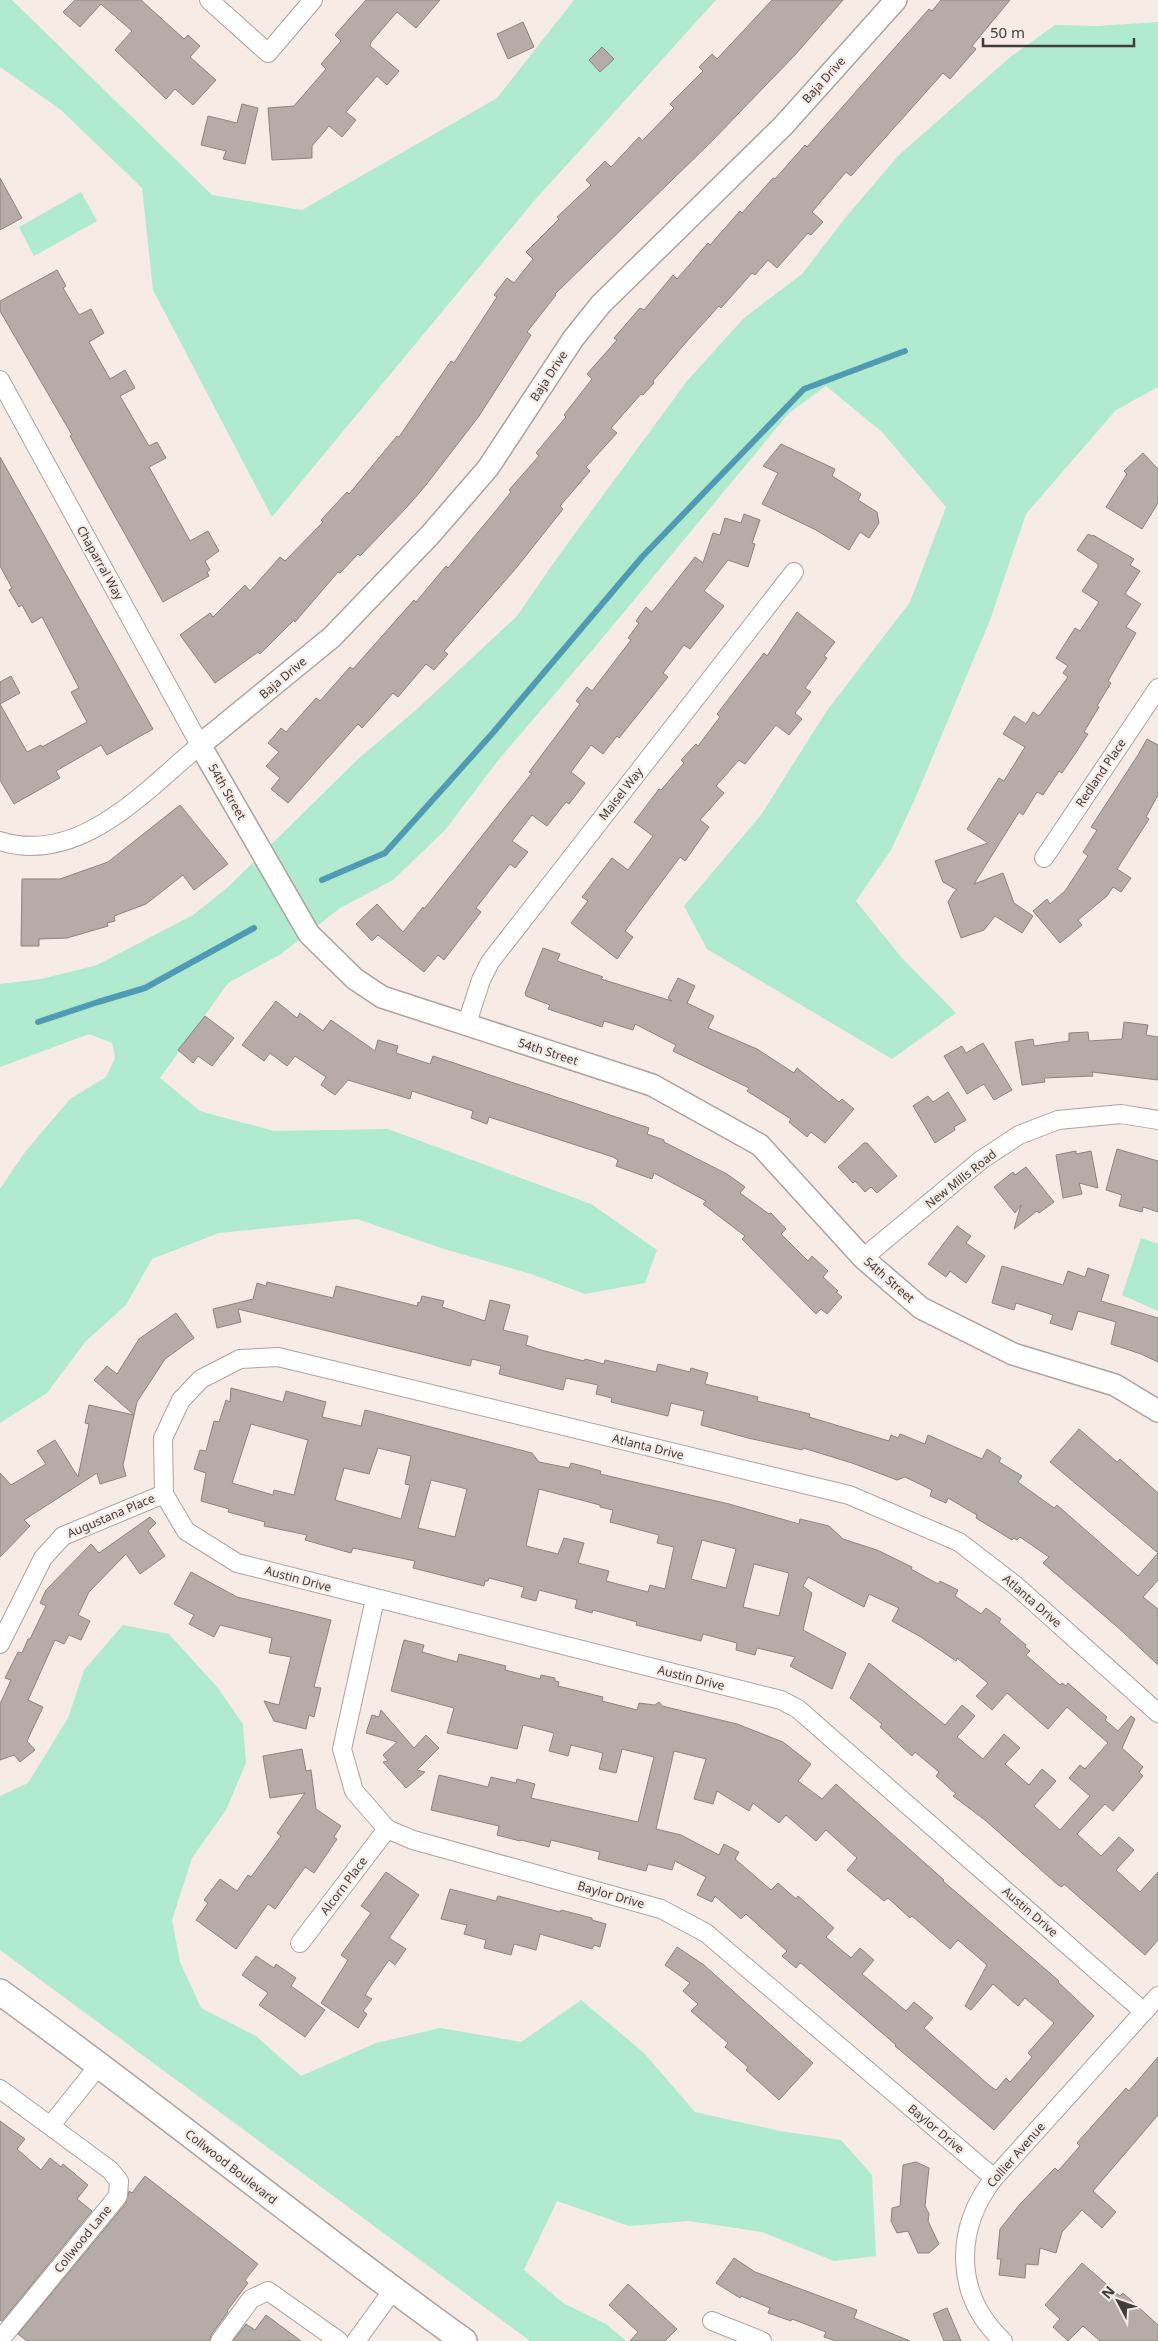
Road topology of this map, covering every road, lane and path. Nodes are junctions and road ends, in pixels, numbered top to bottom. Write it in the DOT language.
graph roads {
  1 [pos="209,0"];
  2 [pos="313,0"];
  3 [pos="896,0"];
  4 [pos="0,380"];
  5 [pos="794,572"];
  6 [pos="1158,688"];
  7 [pos="200,746"];
  8 [pos="0,841"];
  9 [pos="1044,858"];
  10 [pos="466,1026"];
  11 [pos="1158,1120"];
  12 [pos="863,1258"];
  13 [pos="1158,1411"];
  14 [pos="164,1494"];
  15 [pos="374,1599"];
  16 [pos="0,1644"];
  17 [pos="1158,1713"];
  18 [pos="388,1829"];
  19 [pos="300,1943"];
  20 [pos="0,1992"];
  21 [pos="1158,1996"];
  22 [pos="1144,2012"];
  23 [pos="100,2064"];
  24 [pos="0,2089"];
  25 [pos="50,2125"];
  26 [pos="994,2178"];
  27 [pos="393,2290"];
  28 [pos="712,2321"];
  29 [pos="0,2340"];
  30 [pos="220,2341"];
  31 [pos="339,2341"];
  32 [pos="356,2341"];
  33 [pos="464,2341"];
  34 [pos="762,2341"];
  35 [pos="1003,2341"];
  1 -- 2 [label="street"];
  3 -- 7 [label="street, Baja Drive"];
  4 -- 7 [label="street, Chaparral Way"];
  5 -- 10 [label="street, Maisel Way"];
  6 -- 9 [label="street, Redland Place"];
  7 -- 8 [label="street"];
  7 -- 10 [label="street, 54th Street"];
  10 -- 12 [label="street, 54th Street"];
  11 -- 12 [label="street, New Mills Road"];
  12 -- 13 [label="street, 54th Street"];
  14 -- 15 [label="street, Austin Drive"];
  14 -- 16 [label="street, Augustana Place"];
  14 -- 17 [label="street, Atlanta Drive"];
  15 -- 18 [label="street, Baylor Drive"];
  15 -- 22 [label="street, Austin Drive"];
  18 -- 19 [label="street, Alcorn Place"];
  18 -- 26 [label="street, Baylor Drive"];
  20 -- 23 [label="main road, Collwood Boulevard"];
  21 -- 22 [label="street, Collier Avenue"];
  22 -- 26 [label="street, Collier Avenue"];
  23 -- 25 [label="street"];
  23 -- 27 [label="main road, Collwood Boulevard"];
  24 -- 25 [label="street, Collwood Lane"];
  25 -- 29 [label="street, Collwood Lane"];
  26 -- 35 [label="street, Collier Avenue"];
  27 -- 32 [label="street"];
  27 -- 33 [label="main road, Collwood Boulevard"];
  28 -- 34 [label="street"];
  30 -- 31 [label="street"];
}
